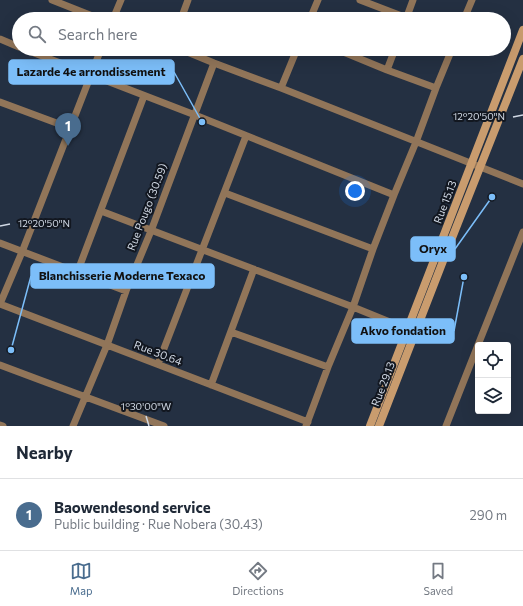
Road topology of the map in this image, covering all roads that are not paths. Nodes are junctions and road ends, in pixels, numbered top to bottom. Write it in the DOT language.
graph roads {
  1 [pos="52,0"];
  2 [pos="121,0"];
  3 [pos="188,0"];
  4 [pos="318,0"];
  5 [pos="360,0"];
  6 [pos="413,0"];
  7 [pos="472,0"];
  8 [pos="82,12"];
  9 [pos="116,12"];
  10 [pos="184,12"];
  11 [pos="313,12"];
  12 [pos="389,12"];
  13 [pos="409,12"];
  14 [pos="467,12"];
  15 [pos="523,30"];
  16 [pos="0,39"];
  17 [pos="12,44"];
  18 [pos="42,56"];
  19 [pos="98,56"];
  20 [pos="196,56"];
  21 [pos="294,56"];
  22 [pos="353,56"];
  23 [pos="392,56"];
  24 [pos="449,56"];
  25 [pos="523,59"];
  26 [pos="214,64"];
  27 [pos="387,70"];
  28 [pos="90,75"];
  29 [pos="281,88"];
  30 [pos="436,88"];
  31 [pos="144,96"];
  32 [pos="0,102"];
  33 [pos="195,116"];
  34 [pos="70,128"];
  35 [pos="246,136"];
  36 [pos="416,142"];
  37 [pos="471,164"];
  38 [pos="479,167"];
  39 [pos="523,184"];
  40 [pos="225,193"];
  41 [pos="394,195"];
  42 [pos="101,211"];
  43 [pos="151,231"];
  44 [pos="523,232"];
  45 [pos="0,243"];
  46 [pos="373,249"];
  47 [pos="203,250"];
  48 [pos="22,252"];
  49 [pos="254,269"];
  50 [pos="77,273"];
  51 [pos="126,292"];
  52 [pos="0,304"];
  53 [pos="353,307"];
  54 [pos="407,329"];
  55 [pos="231,332"];
  56 [pos="479,342"];
  57 [pos="107,345"];
  58 [pos="475,353"];
  59 [pos="158,364"];
  60 [pos="0,365"];
  61 [pos="328,367"];
  62 [pos="211,385"];
  63 [pos="85,397"];
  64 [pos="307,424"];
  65 [pos="0,425"];
  66 [pos="3,426"];
  67 [pos="74,426"];
  68 [pos="164,426"];
  69 [pos="370,426"];
  70 [pos="379,426"];
  71 [pos="446,426"];
  1 -- 8 [label="street"];
  2 -- 9 [label="street"];
  3 -- 10 [label="street"];
  4 -- 11 [label="street"];
  5 -- 12 [label="street"];
  6 -- 13 [label="street"];
  7 -- 14 [label="street"];
  15 -- 37 [label="main road, Rue 15.13"];
  16 -- 17 [label="street"];
  18 -- 28 [label="street"];
  19 -- 28 [label="street"];
  20 -- 26 [label="street"];
  21 -- 29 [label="street"];
  22 -- 27 [label="street"];
  23 -- 27 [label="street"];
  24 -- 30 [label="street"];
  25 -- 38 [label="main road, Rue 29.13"];
  26 -- 29 [label="street"];
  26 -- 33 [label="street, Rue Pougo (30.59)"];
  27 -- 30 [label="street"];
  28 -- 31 [label="street"];
  28 -- 34 [label="street"];
  29 -- 36 [label="street"];
  30 -- 36 [label="street"];
  31 -- 33 [label="street"];
  31 -- 42 [label="street"];
  32 -- 34 [label="street"];
  33 -- 35 [label="street"];
  33 -- 43 [label="street, Rue Pougo (30.59)"];
  34 -- 48 [label="street"];
  35 -- 40 [label="street"];
  35 -- 41 [label="street"];
  36 -- 37 [label="street"];
  36 -- 41 [label="street"];
  37 -- 38 [label="street"];
  37 -- 54 [label="main road, Rue 15.13"];
  38 -- 39 [label="street"];
  38 -- 70 [label="main road, Rue 29.13"];
  40 -- 46 [label="street"];
  40 -- 47 [label="street"];
  41 -- 46 [label="street"];
  42 -- 43 [label="street"];
  42 -- 50 [label="street"];
  43 -- 47 [label="street"];
  43 -- 51 [label="street, Rue Pougo (30.59)"];
  44 -- 56 [label="street"];
  45 -- 48 [label="street"];
  46 -- 53 [label="street"];
  47 -- 49 [label="street"];
  47 -- 59 [label="street"];
  48 -- 50 [label="street"];
  48 -- 52 [label="street"];
  49 -- 53 [label="street"];
  49 -- 55 [label="street"];
  50 -- 51 [label="street"];
  51 -- 57 [label="street, Rue Pougo (30.59)"];
  52 -- 57 [label="street, Rue 30.64"];
  53 -- 54 [label="street"];
  53 -- 61 [label="street"];
  54 -- 69 [label="main road, Rue 15.13"];
  55 -- 61 [label="street"];
  55 -- 62 [label="street"];
  57 -- 59 [label="street, Rue 30.64"];
  57 -- 63 [label="street, Rue Pougo (30.59)"];
  58 -- 71 [label="street"];
  59 -- 62 [label="street, Rue 30.64"];
  60 -- 63 [label="street"];
  61 -- 64 [label="street"];
  62 -- 64 [label="street, Rue 30.64"];
  63 -- 67 [label="street, Rue Pougo (30.59)"];
  63 -- 68 [label="street"];
  65 -- 66 [label="street"];
}
